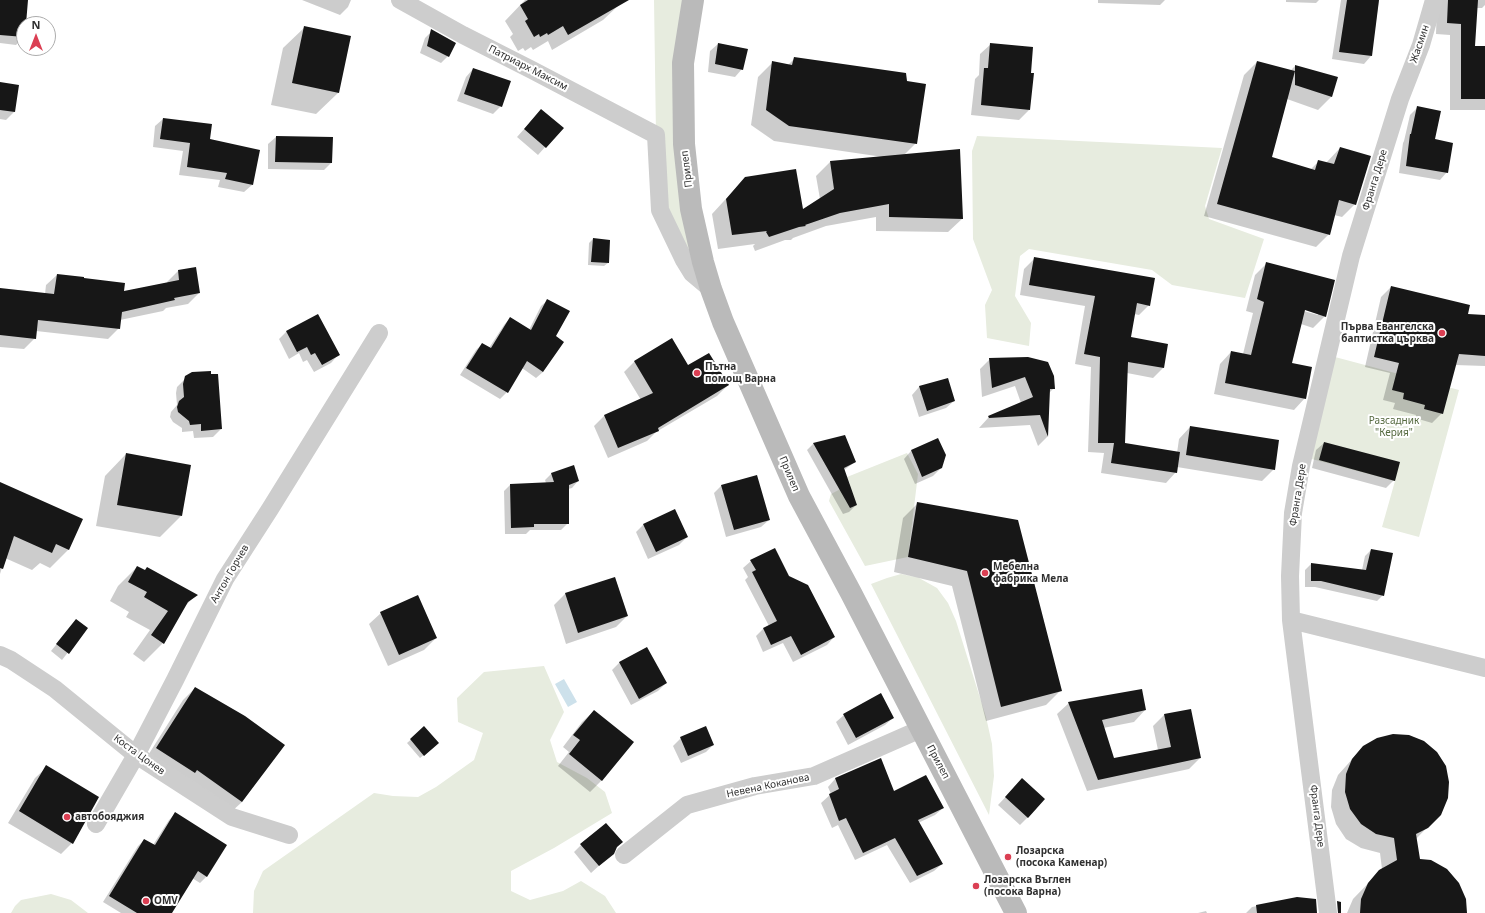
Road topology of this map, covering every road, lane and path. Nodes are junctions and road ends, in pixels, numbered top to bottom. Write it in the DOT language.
graph roads {
  1 [pos="400,0"];
  2 [pos="693,0"];
  3 [pos="1434,0"];
  4 [pos="1404,88"];
  5 [pos="711,289"];
  6 [pos="379,334"];
  7 [pos="1291,620"];
  8 [pos="0,655"];
  9 [pos="1485,668"];
  10 [pos="921,729"];
  11 [pos="136,755"];
  12 [pos="96,824"];
  13 [pos="289,835"];
  14 [pos="624,855"];
  15 [pos="1016,913"];
  16 [pos="1328,913"];
  1 -- 5 [label="street, Патриарх Максим"];
  2 -- 5 [label="street, Прилеп"];
  3 -- 4 [label="street, Жасмин"];
  4 -- 7 [label="street, Франга Дере"];
  5 -- 10 [label="street, Прилеп"];
  6 -- 11 [label="street, Антон Горчев"];
  7 -- 9 [label="street"];
  7 -- 16 [label="street, Франга Дере"];
  8 -- 11 [label="street, Коста Цонев"];
  10 -- 14 [label="street, Невена Коканова"];
  10 -- 15 [label="street, Прилеп"];
  11 -- 12 [label="street, Антон Горчев"];
  11 -- 13 [label="street, Коста Цонев"];
}
